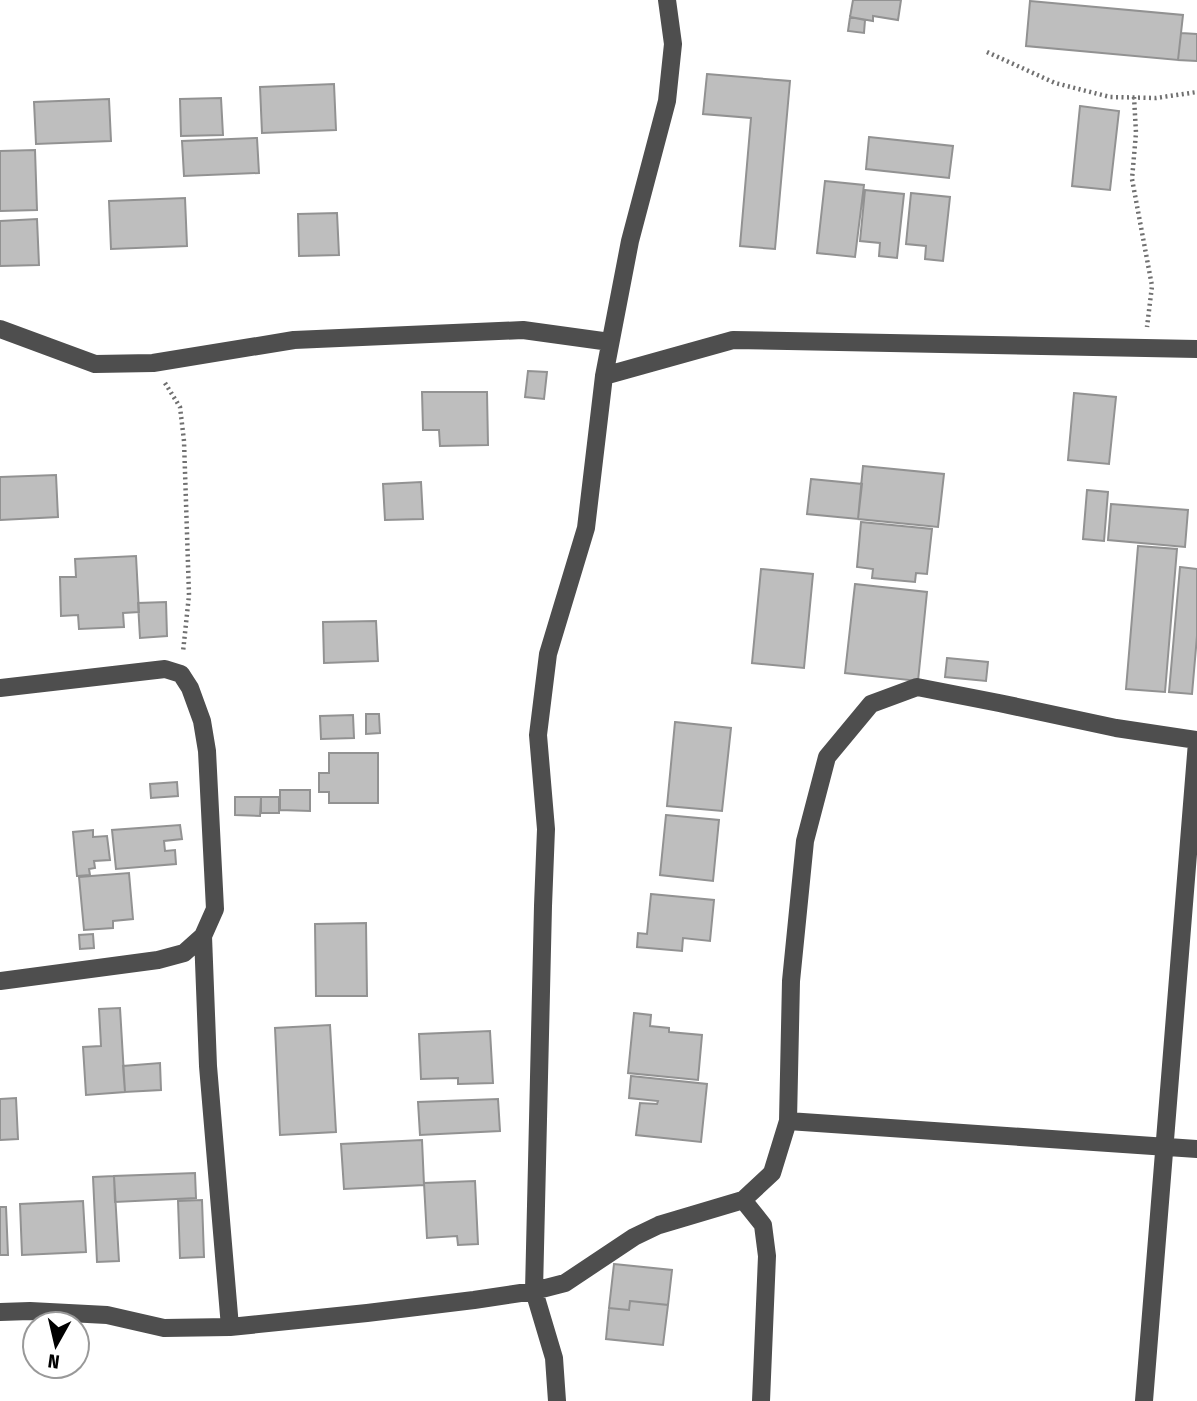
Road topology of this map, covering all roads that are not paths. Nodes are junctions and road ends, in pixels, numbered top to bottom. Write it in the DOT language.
graph roads {
  1 [pos="667,0"];
  2 [pos="0,329"];
  3 [pos="610,342"];
  4 [pos="1197,349"];
  5 [pos="604,376"];
  6 [pos="0,688"];
  7 [pos="1197,741"];
  8 [pos="203,936"];
  9 [pos="0,981"];
  10 [pos="788,1121"];
  11 [pos="1164,1146"];
  12 [pos="1197,1149"];
  13 [pos="743,1200"];
  14 [pos="534,1291"];
  15 [pos="0,1312"];
  16 [pos="230,1327"];
  17 [pos="557,1401"];
  18 [pos="761,1401"];
  19 [pos="1144,1401"];
  1 -- 3 [label="street"];
  2 -- 3 [label="street"];
  3 -- 5 [label="street"];
  4 -- 5 [label="street"];
  5 -- 14 [label="street"];
  6 -- 8 [label="street"];
  7 -- 10 [label="street"];
  7 -- 11 [label="street"];
  8 -- 9 [label="street"];
  8 -- 16 [label="street"];
  10 -- 11 [label="street"];
  10 -- 13 [label="street"];
  11 -- 12 [label="street"];
  11 -- 19 [label="street"];
  13 -- 14 [label="street"];
  13 -- 18 [label="street"];
  14 -- 16 [label="street"];
  14 -- 17 [label="street"];
  15 -- 16 [label="street"];
}
